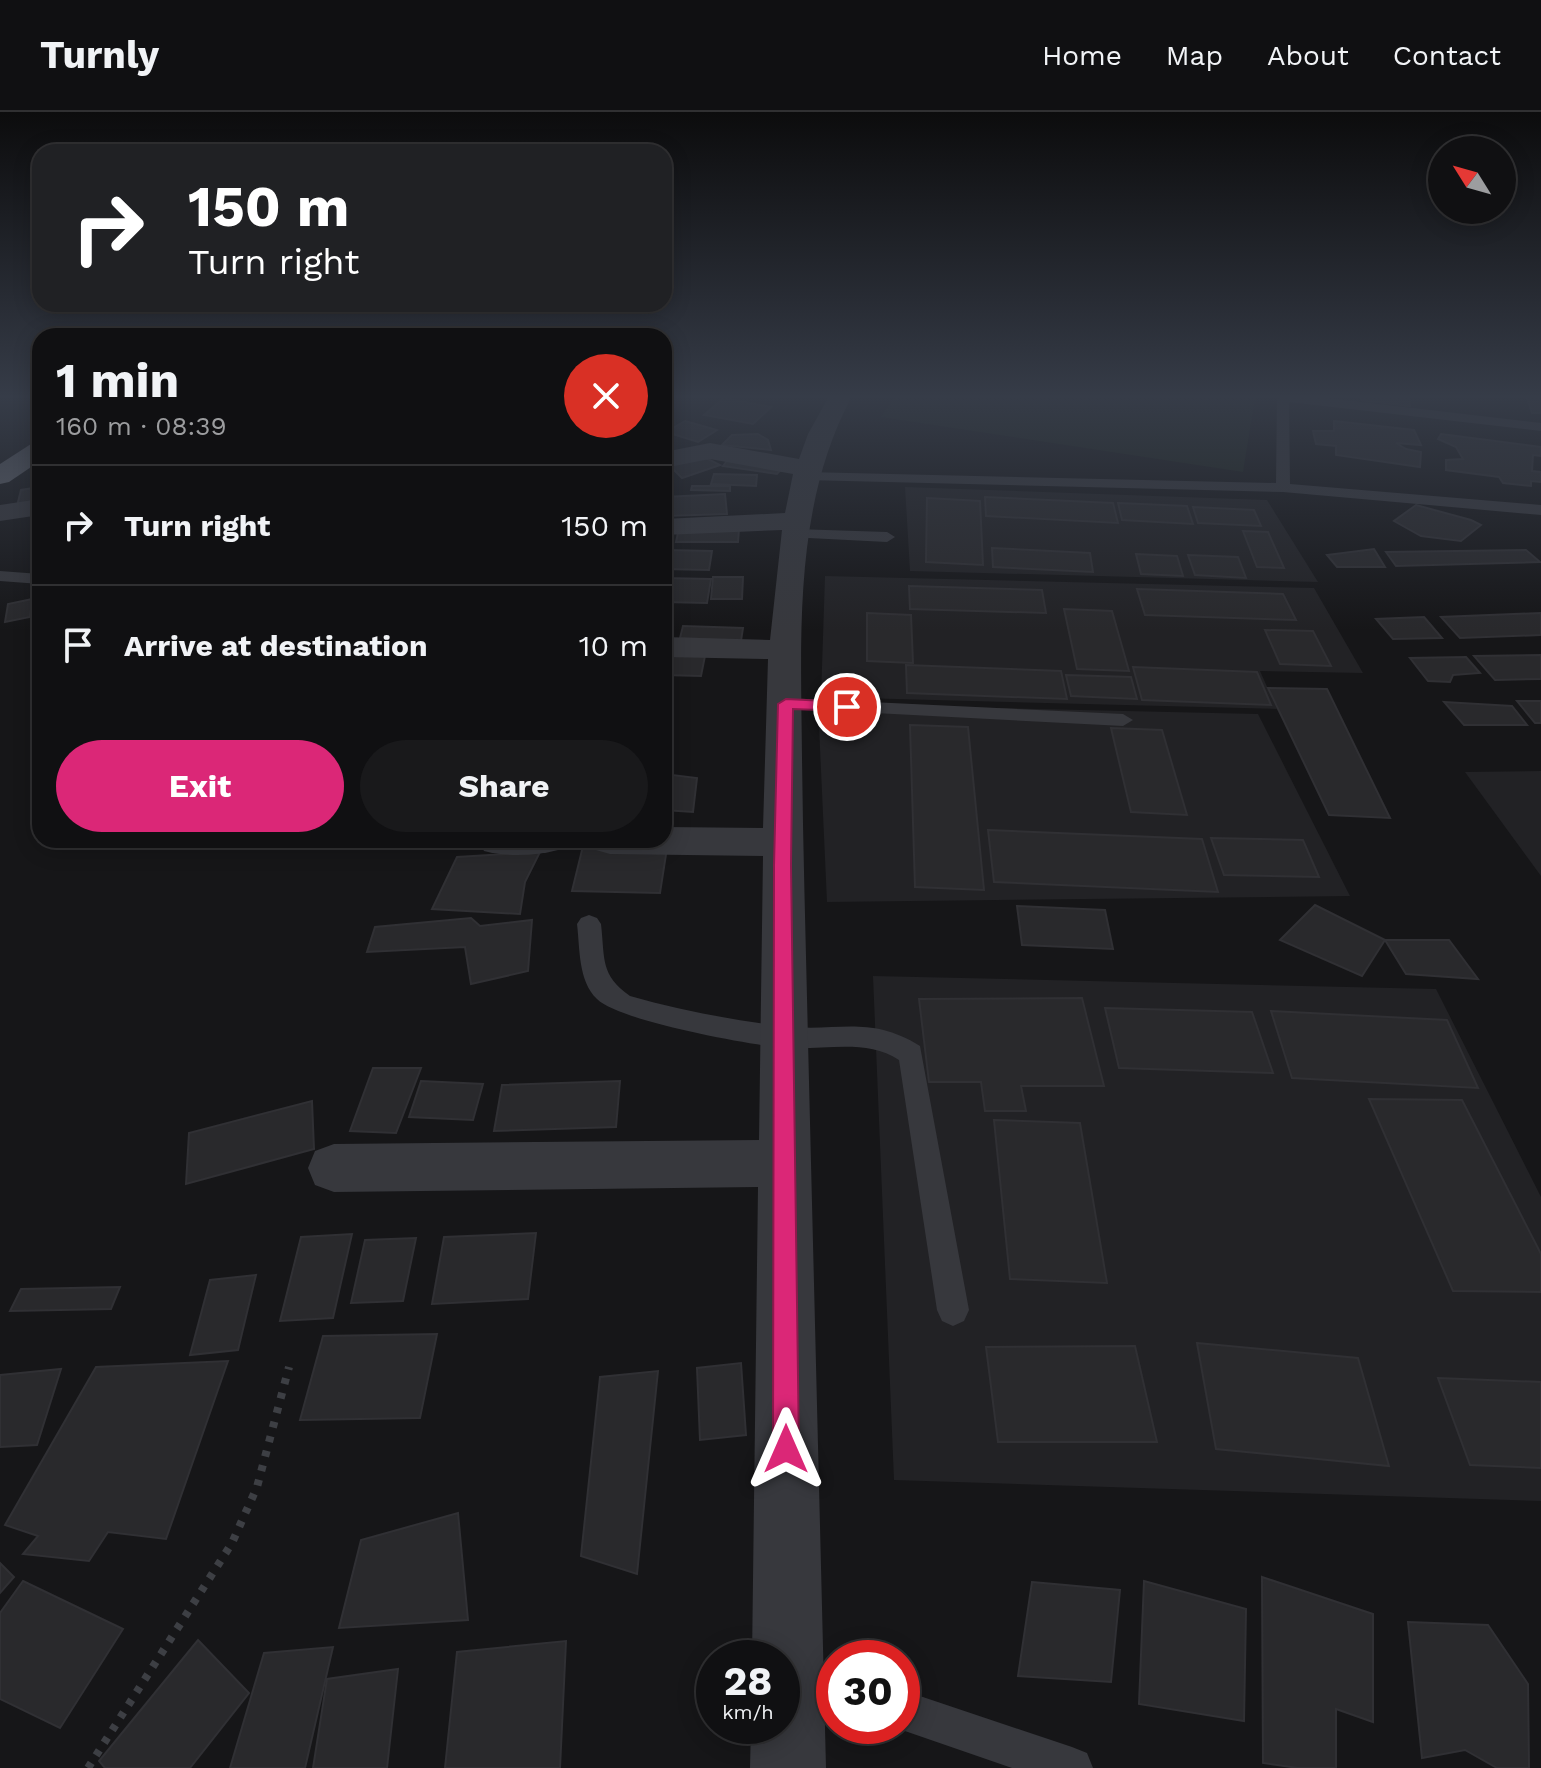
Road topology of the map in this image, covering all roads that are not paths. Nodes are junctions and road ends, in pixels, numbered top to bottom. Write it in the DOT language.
graph roads {
  1 [pos="756,475"];
  2 [pos="809,475"];
  3 [pos="1283,475"];
  4 [pos="1283,488"];
  5 [pos="802,500"];
  6 [pos="32,508"];
  7 [pos="1541,510"];
  8 [pos="0,513"];
  9 [pos="672,525"];
  10 [pos="887,537"];
  11 [pos="0,576"];
  12 [pos="32,578"];
  13 [pos="672,647"];
  14 [pos="785,650"];
  15 [pos="786,704"];
  16 [pos="1123,720"];
  17 [pos="672,841"];
  18 [pos="783,842"];
  19 [pos="589,924"];
  20 [pos="785,1037"];
  21 [pos="784,1163"];
  22 [pos="334,1168"];
  23 [pos="953,1310"];
  24 [pos="788,1640"];
  25 [pos="920,1716"];
  26 [pos="788,1744"];
  27 [pos="788,1768"];
  28 [pos="1072,1768"];
  1 -- 5 [label="street"];
  2 -- 5 [label="street"];
  3 -- 4 [label="lane"];
  4 -- 5 [label="lane"];
  4 -- 7 [label="lane"];
  5 -- 9 [label="street"];
  5 -- 10 [label="lane"];
  5 -- 14 [label="street"];
  6 -- 8 [label="street"];
  11 -- 12 [label="lane"];
  13 -- 14 [label="street"];
  14 -- 15 [label="street"];
  15 -- 16 [label="lane"];
  15 -- 18 [label="street"];
  17 -- 18 [label="street"];
  18 -- 20 [label="street"];
  19 -- 20 [label="lane"];
  20 -- 21 [label="street"];
  20 -- 23 [label="lane"];
  21 -- 22 [label="street"];
  21 -- 24 [label="street"];
  25 -- 28 [label="lane"];
  26 -- 27 [label="street"];
}
